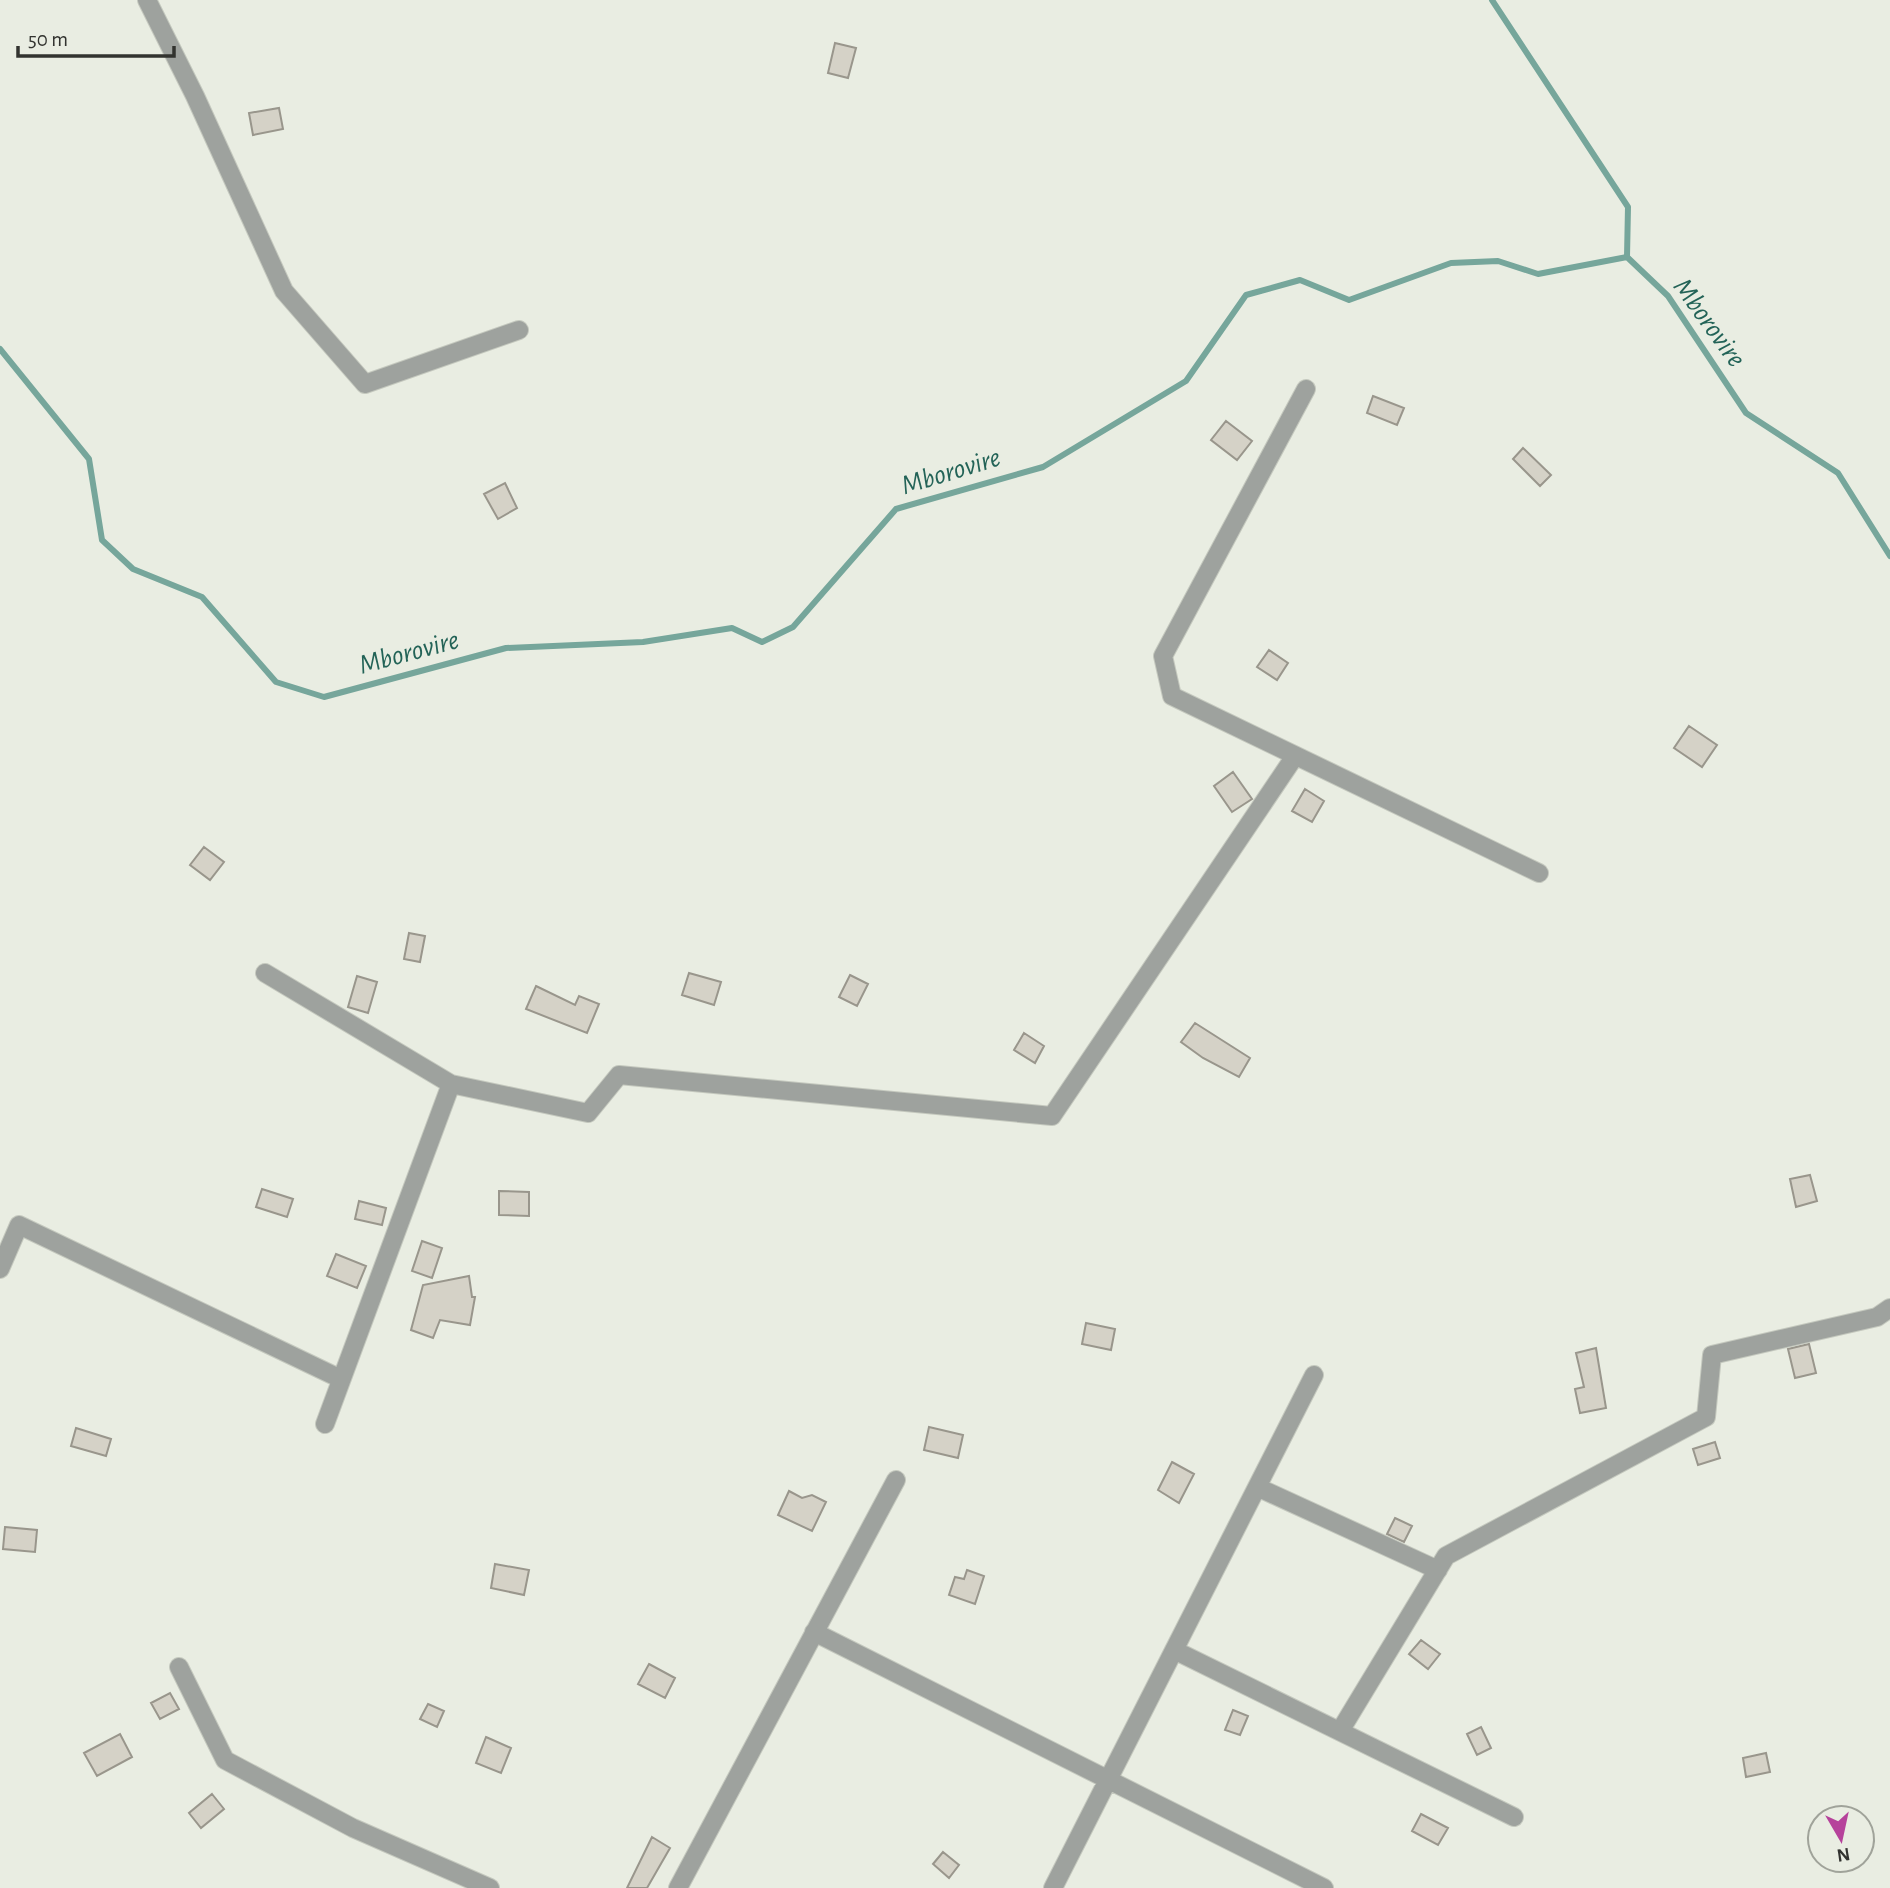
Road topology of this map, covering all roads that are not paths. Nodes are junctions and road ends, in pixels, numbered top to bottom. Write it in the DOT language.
graph roads {
  1 [pos="147,0"];
  2 [pos="519,330"];
  3 [pos="1306,389"];
  4 [pos="1295,756"];
  5 [pos="1539,873"];
  6 [pos="265,972"];
  7 [pos="451,1084"];
  8 [pos="0,1269"];
  9 [pos="1890,1308"];
  10 [pos="1314,1375"];
  11 [pos="341,1379"];
  12 [pos="324,1424"];
  13 [pos="895,1480"];
  14 [pos="1257,1487"];
  15 [pos="1438,1570"];
  16 [pos="814,1632"];
  17 [pos="1174,1650"];
  18 [pos="179,1667"];
  19 [pos="1340,1731"];
  20 [pos="1108,1781"];
  21 [pos="1514,1817"];
  22 [pos="490,1888"];
  23 [pos="678,1888"];
  24 [pos="1053,1888"];
  25 [pos="1324,1888"];
  1 -- 2 [label="street"];
  3 -- 4 [label="street"];
  4 -- 5 [label="street"];
  4 -- 7 [label="street"];
  6 -- 7 [label="street"];
  7 -- 11 [label="street"];
  8 -- 11 [label="street"];
  9 -- 15 [label="street"];
  10 -- 14 [label="street"];
  11 -- 12 [label="street"];
  13 -- 16 [label="street"];
  14 -- 15 [label="street"];
  14 -- 17 [label="street"];
  15 -- 19 [label="street"];
  16 -- 20 [label="street"];
  16 -- 23 [label="street"];
  17 -- 19 [label="street"];
  17 -- 20 [label="street"];
  18 -- 22 [label="street"];
  19 -- 21 [label="street"];
  20 -- 24 [label="street"];
  20 -- 25 [label="street"];
}
